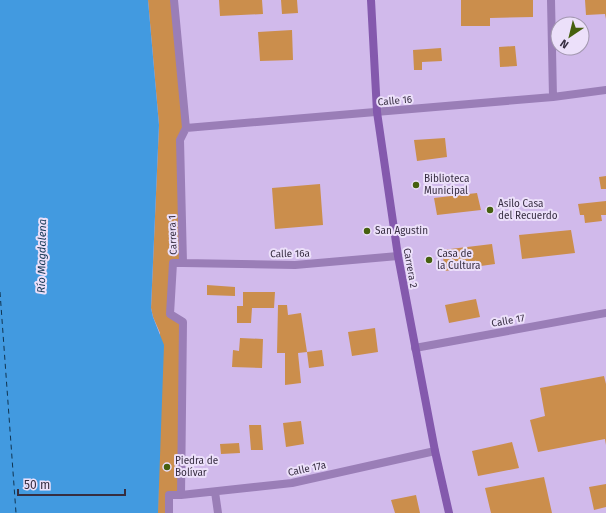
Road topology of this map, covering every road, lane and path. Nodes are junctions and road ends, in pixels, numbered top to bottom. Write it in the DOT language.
graph roads {
  1 [pos="174,0"];
  2 [pos="371,0"];
  3 [pos="551,0"];
  4 [pos="606,90"];
  5 [pos="553,97"];
  6 [pos="377,112"];
  7 [pos="186,128"];
  8 [pos="398,256"];
  9 [pos="183,262"];
  10 [pos="606,313"];
  11 [pos="415,348"];
  12 [pos="435,451"];
  13 [pos="215,492"];
  14 [pos="181,495"];
  15 [pos="169,513"];
  16 [pos="218,513"];
  17 [pos="450,513"];
  1 -- 7 [label="street, Carrera 1"];
  2 -- 6 [label="main road, Carrera 2"];
  3 -- 5 [label="street"];
  4 -- 5 [label="street, Calle 16"];
  5 -- 6 [label="street, Calle 16"];
  6 -- 7 [label="street, Calle 16"];
  6 -- 8 [label="main road, Carrera 2"];
  7 -- 9 [label="street, Carrera 1"];
  8 -- 9 [label="street, Calle 16a"];
  8 -- 11 [label="main road, Carrera 2"];
  9 -- 14 [label="street, Carrera 1"];
  10 -- 11 [label="street, Calle 17"];
  11 -- 12 [label="main road, Carrera 2"];
  12 -- 13 [label="street, Calle 17a"];
  12 -- 17 [label="main road, Carrera 2"];
  13 -- 14 [label="street, Calle 17a"];
  13 -- 16 [label="street"];
  14 -- 15 [label="street"];
}
